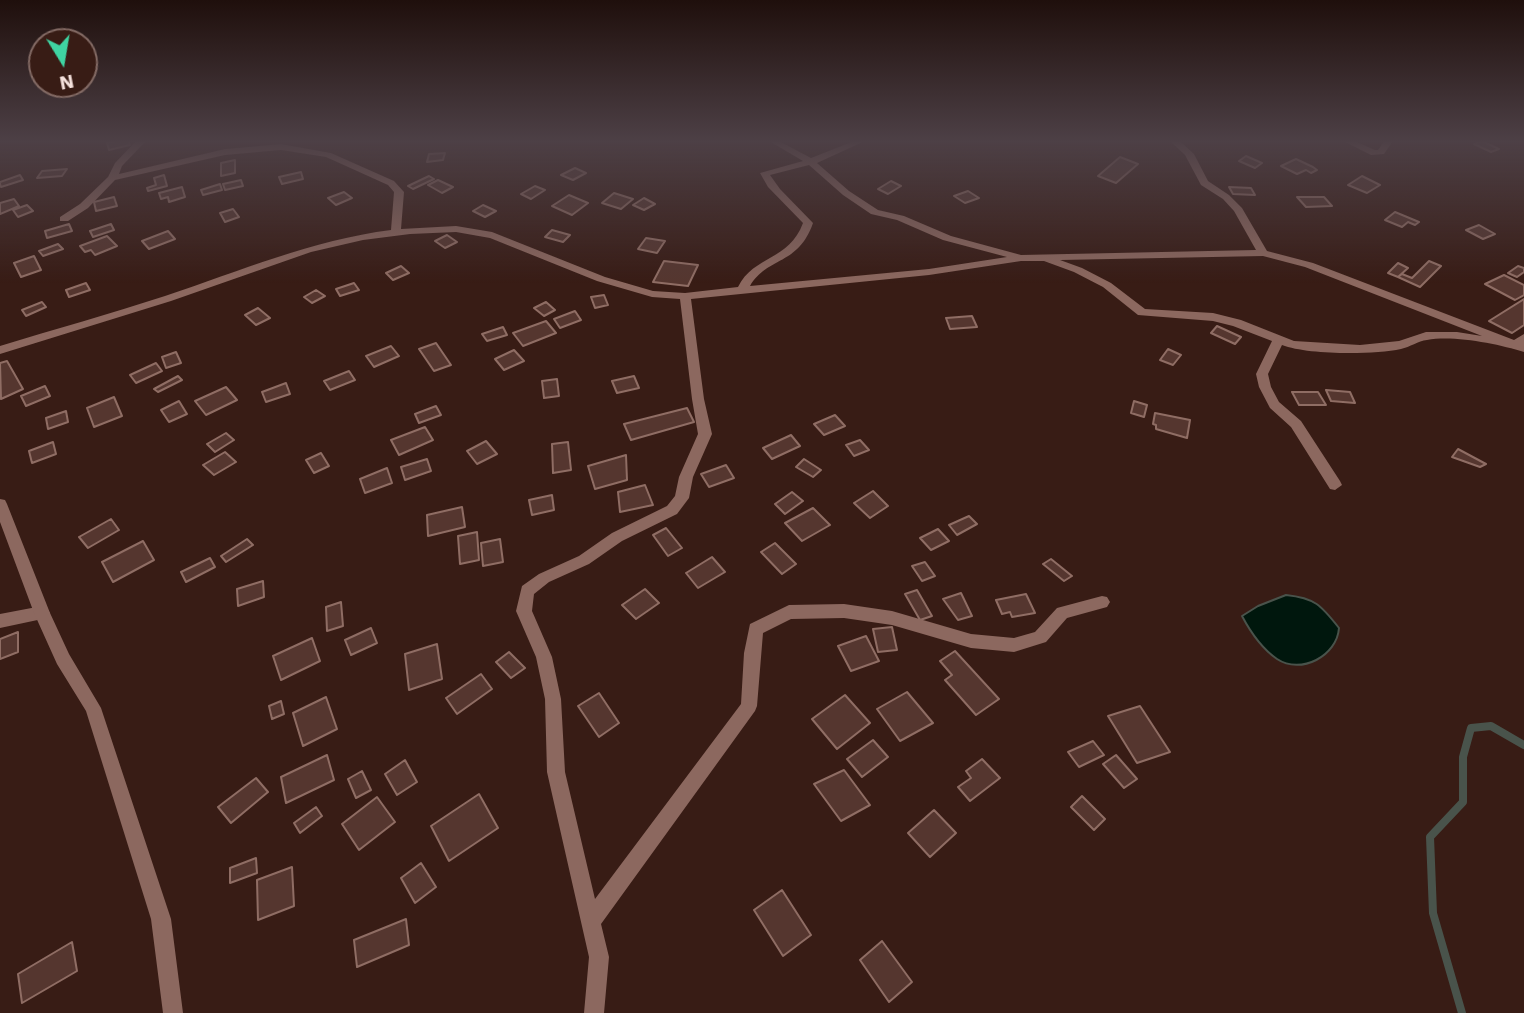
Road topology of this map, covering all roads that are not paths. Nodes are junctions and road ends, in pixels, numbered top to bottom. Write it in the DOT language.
graph roads {
  1 [pos="101,188"];
  2 [pos="396,188"];
  3 [pos="774,188"];
  4 [pos="841,188"];
  5 [pos="1213,188"];
  6 [pos="65,219"];
  7 [pos="396,233"];
  8 [pos="1263,253"];
  9 [pos="1039,257"];
  10 [pos="1021,258"];
  11 [pos="742,292"];
  12 [pos="685,296"];
  13 [pos="1279,340"];
  14 [pos="1521,344"];
  15 [pos="0,350"];
  16 [pos="1335,485"];
  17 [pos="0,504"];
  18 [pos="1102,602"];
  19 [pos="42,613"];
  20 [pos="0,621"];
  21 [pos="591,921"];
  22 [pos="173,1013"];
  23 [pos="594,1013"];
  1 -- 6 [label="street"];
  2 -- 7 [label="street"];
  3 -- 11 [label="street"];
  4 -- 10 [label="street"];
  5 -- 8 [label="street"];
  7 -- 12 [label="street"];
  7 -- 15 [label="street"];
  8 -- 9 [label="street"];
  8 -- 14 [label="street"];
  9 -- 10 [label="street"];
  9 -- 13 [label="street"];
  10 -- 11 [label="street"];
  11 -- 12 [label="street"];
  12 -- 21 [label="street"];
  13 -- 14 [label="street"];
  13 -- 16 [label="street"];
  17 -- 19 [label="street"];
  18 -- 21 [label="street"];
  19 -- 20 [label="street"];
  19 -- 22 [label="street"];
  21 -- 23 [label="street"];
}
